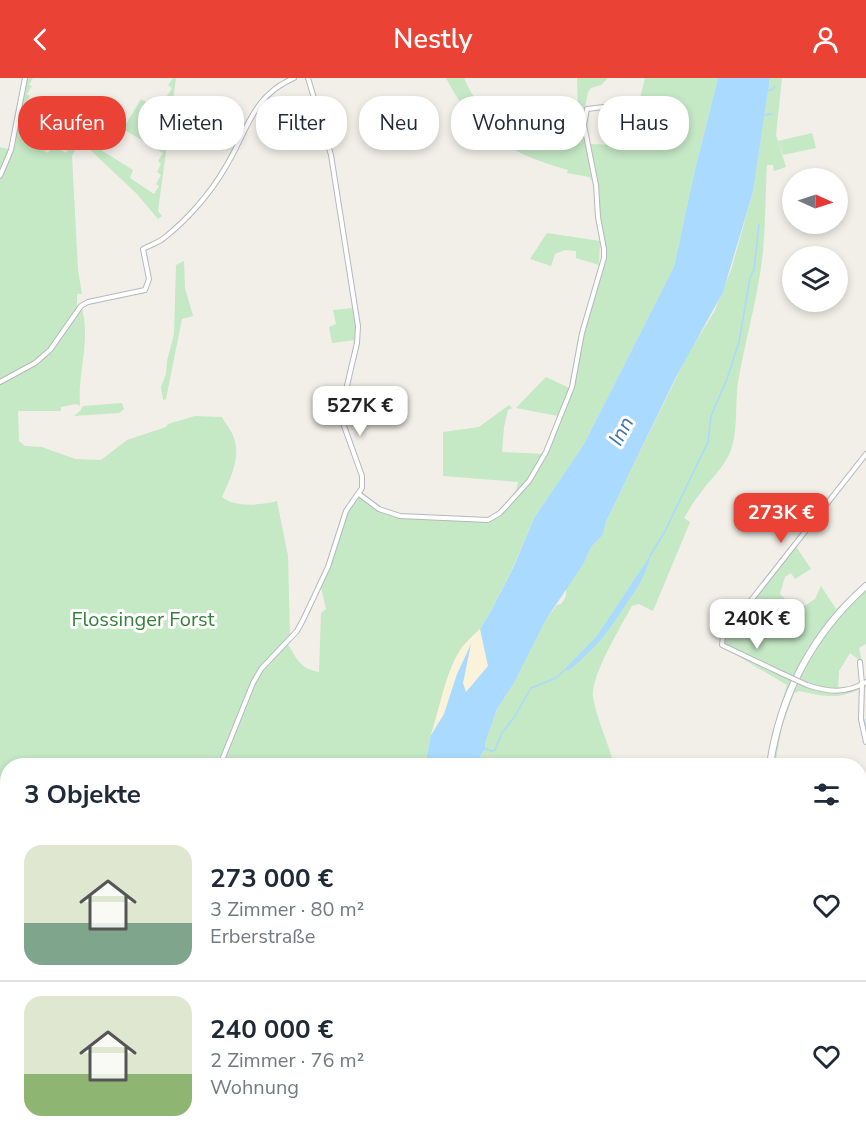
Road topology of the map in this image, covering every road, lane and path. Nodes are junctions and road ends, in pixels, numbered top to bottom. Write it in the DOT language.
graph roads {
  1 [pos="25,78"];
  2 [pos="294,78"];
  3 [pos="308,78"];
  4 [pos="598,108"];
  5 [pos="0,176"];
  6 [pos="0,382"];
  7 [pos="866,454"];
  8 [pos="359,494"];
  9 [pos="866,586"];
  10 [pos="860,662"];
  11 [pos="864,683"];
  12 [pos="866,742"];
  13 [pos="223,758"];
  14 [pos="772,758"];
  1 -- 5 [label="street"];
  2 -- 6 [label="street"];
  3 -- 8 [label="street"];
  4 -- 8 [label="street"];
  7 -- 11 [label="street, bridge"];
  8 -- 13 [label="street"];
  9 -- 14 [label="main road"];
  10 -- 11 [label="street"];
  11 -- 12 [label="street"];
}
